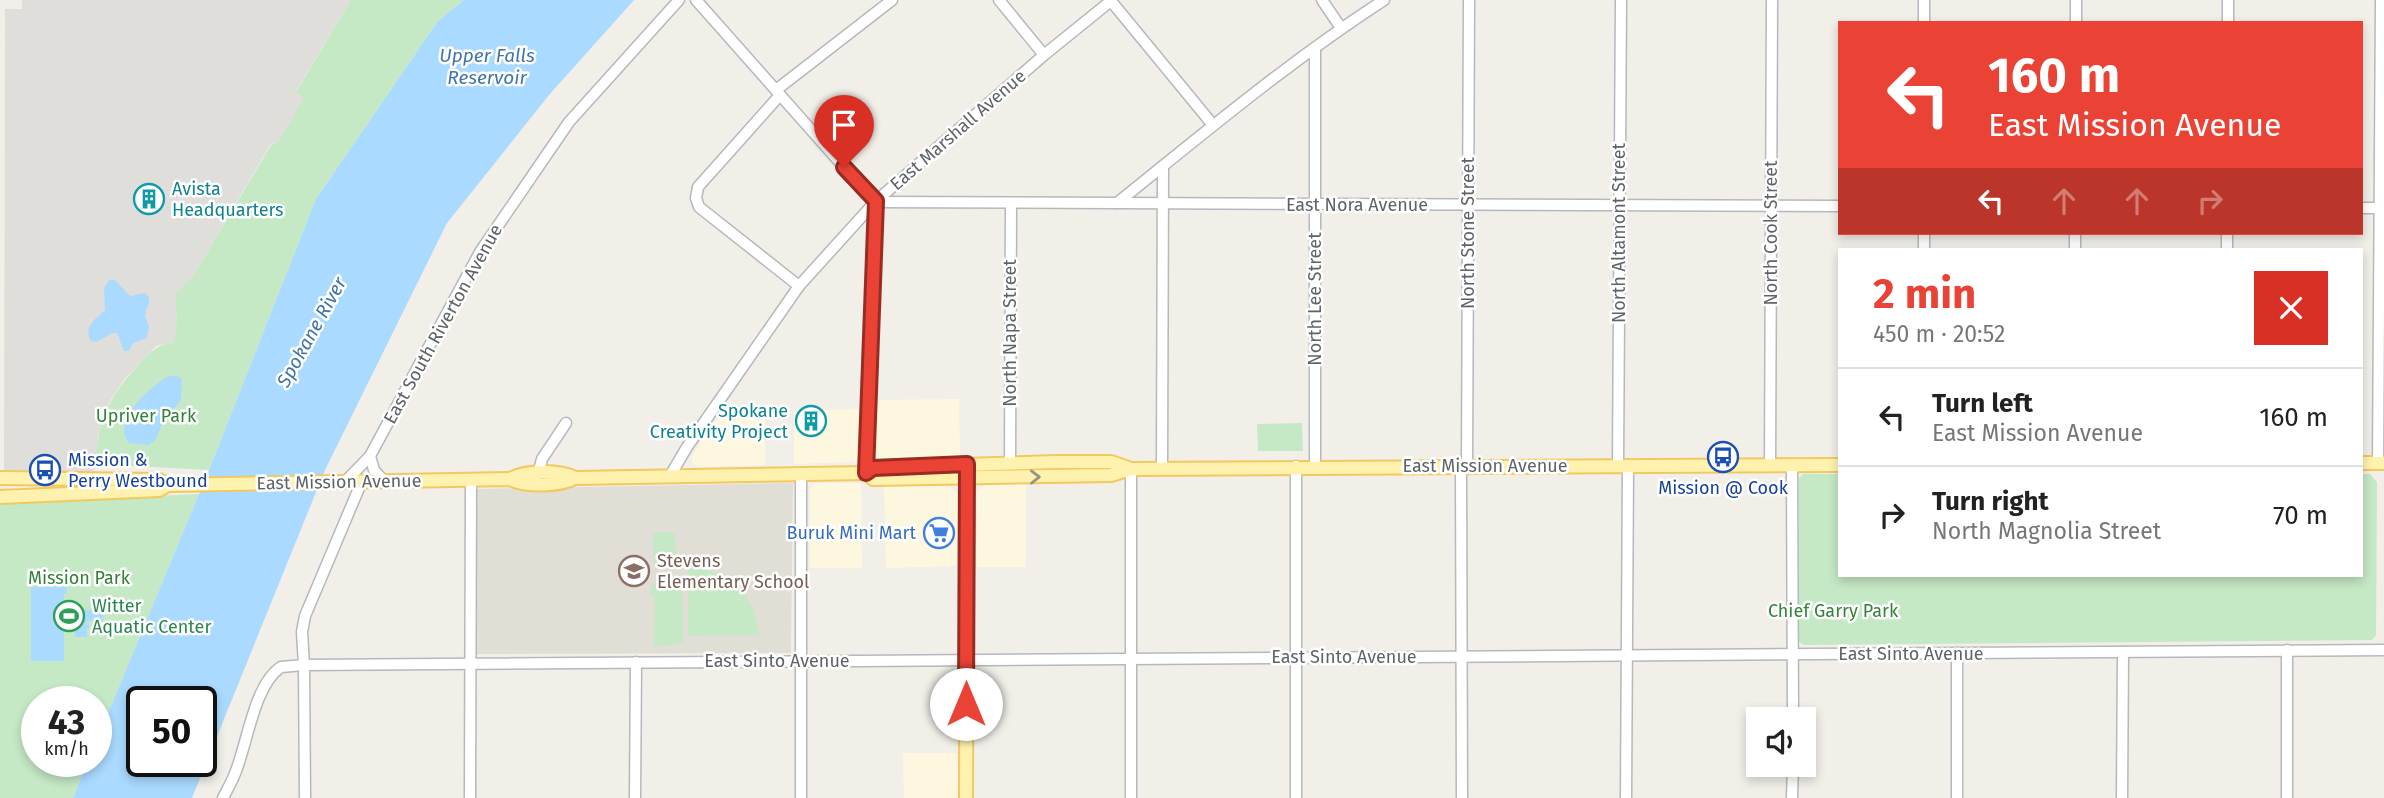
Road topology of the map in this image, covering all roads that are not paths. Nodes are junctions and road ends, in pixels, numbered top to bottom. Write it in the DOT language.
graph roads {
  1 [pos="679,0"];
  2 [pos="695,0"];
  3 [pos="892,0"];
  4 [pos="999,0"];
  5 [pos="1321,0"];
  6 [pos="1384,0"];
  7 [pos="1469,0"];
  8 [pos="1621,0"];
  9 [pos="1772,0"];
  10 [pos="1924,0"];
  11 [pos="2076,0"];
  12 [pos="2228,0"];
  13 [pos="2381,0"];
  14 [pos="1112,1"];
  15 [pos="1924,21"];
  16 [pos="2076,21"];
  17 [pos="2228,21"];
  18 [pos="2382,23"];
  19 [pos="1341,28"];
  20 [pos="1315,48"];
  21 [pos="1044,55"];
  22 [pos="778,93"];
  23 [pos="1213,125"];
  24 [pos="1163,167"];
  25 [pos="2382,170"];
  26 [pos="876,201"];
  27 [pos="1011,203"];
  28 [pos="1117,204"];
  29 [pos="1163,204"];
  30 [pos="1315,205"];
  31 [pos="1468,205"];
  32 [pos="1619,206"];
  33 [pos="1771,206"];
  34 [pos="1838,206"];
  35 [pos="2363,208"];
  36 [pos="2379,208"];
  37 [pos="799,286"];
  38 [pos="2381,319"];
  39 [pos="566,423"];
  40 [pos="370,456"];
  41 [pos="1010,463"];
  42 [pos="2363,463"];
  43 [pos="2381,463"];
  44 [pos="967,464"];
  45 [pos="1623,465"];
  46 [pos="1770,465"];
  47 [pos="1792,465"];
  48 [pos="1838,465"];
  49 [pos="1296,466"];
  50 [pos="1315,466"];
  51 [pos="1464,466"];
  52 [pos="1131,468"];
  53 [pos="1162,468"];
  54 [pos="801,473"];
  55 [pos="866,473"];
  56 [pos="538,474"];
  57 [pos="670,476"];
  58 [pos="0,478"];
  59 [pos="575,478"];
  60 [pos="510,479"];
  61 [pos="967,479"];
  62 [pos="471,480"];
  63 [pos="362,481"];
  64 [pos="384,481"];
  65 [pos="343,482"];
  66 [pos="170,485"];
  67 [pos="0,497"];
  68 [pos="2287,650"];
  69 [pos="2384,650"];
  70 [pos="2123,652"];
  71 [pos="1957,653"];
  72 [pos="1628,654"];
  73 [pos="1792,654"];
  74 [pos="1297,657"];
  75 [pos="1462,657"];
  76 [pos="1131,658"];
  77 [pos="966,660"];
  78 [pos="801,661"];
  79 [pos="636,662"];
  80 [pos="470,663"];
  81 [pos="304,665"];
  82 [pos="1793,707"];
  83 [pos="1793,777"];
  84 [pos="223,798"];
  85 [pos="305,798"];
  86 [pos="470,798"];
  87 [pos="635,798"];
  88 [pos="801,798"];
  89 [pos="966,798"];
  90 [pos="1131,798"];
  91 [pos="1296,798"];
  92 [pos="1462,798"];
  93 [pos="1626,798"];
  94 [pos="1792,798"];
  95 [pos="1956,798"];
  96 [pos="2122,798"];
  97 [pos="2287,798"];
  1 -- 40 [label="street, East South Riverton Avenue"];
  2 -- 22 [label="street"];
  3 -- 22 [label="street"];
  4 -- 21 [label="street"];
  5 -- 19 [label="street"];
  6 -- 19 [label="street"];
  7 -- 31 [label="street, North Stone Street"];
  8 -- 32 [label="street, North Altamont Street"];
  9 -- 33 [label="street, North Cook Street"];
  10 -- 15 [label="street"];
  11 -- 16 [label="street"];
  12 -- 17 [label="street"];
  13 -- 18 [label="street"];
  14 -- 21 [label="street, East Marshall Avenue"];
  14 -- 23 [label="street"];
  18 -- 25 [label="street"];
  19 -- 20 [label="street"];
  20 -- 23 [label="street"];
  20 -- 30 [label="street, North Lee Street"];
  21 -- 26 [label="street, East Marshall Avenue"];
  22 -- 26 [label="street"];
  22 -- 37 [label="street"];
  23 -- 24 [label="street"];
  24 -- 28 [label="street"];
  24 -- 29 [label="street"];
  25 -- 36 [label="street"];
  26 -- 27 [label="street, East Nora Avenue"];
  26 -- 37 [label="street, East Marshall Avenue"];
  26 -- 55 [label="street"];
  27 -- 28 [label="street, East Nora Avenue"];
  27 -- 41 [label="street, North Napa Street"];
  28 -- 29 [label="street, East Nora Avenue"];
  29 -- 30 [label="street, East Nora Avenue"];
  29 -- 53 [label="street"];
  30 -- 31 [label="street, East Nora Avenue"];
  30 -- 50 [label="street, North Lee Street"];
  31 -- 32 [label="street, East Nora Avenue"];
  31 -- 51 [label="street, North Stone Street"];
  32 -- 33 [label="street, East Nora Avenue"];
  32 -- 45 [label="street, North Altamont Street"];
  33 -- 34 [label="street, East Nora Avenue"];
  33 -- 46 [label="street, North Cook Street"];
  35 -- 36 [label="street"];
  36 -- 38 [label="street"];
  37 -- 57 [label="street, East Marshall Avenue"];
  38 -- 43 [label="street"];
  39 -- 56 [label="street"];
  40 -- 64 [label="street"];
  40 -- 65 [label="street, East South Riverton Avenue"];
  41 -- 44 [label="main road, East Mission Avenue"];
  41 -- 52 [label="main road, East Mission Avenue"];
  42 -- 43 [label="main road"];
  44 -- 55 [label="main road, East Mission Avenue"];
  44 -- 61 [label="main road"];
  45 -- 46 [label="main road, East Mission Avenue"];
  45 -- 51 [label="main road, East Mission Avenue"];
  45 -- 72 [label="street, North Altamont Street"];
  46 -- 47 [label="main road, East Mission Avenue"];
  47 -- 48 [label="main road, East Mission Avenue"];
  47 -- 73 [label="street"];
  49 -- 50 [label="main road, East Mission Avenue"];
  49 -- 53 [label="main road, East Mission Avenue"];
  49 -- 74 [label="street"];
  50 -- 51 [label="main road, East Mission Avenue"];
  51 -- 75 [label="street, North Stone Street"];
  52 -- 53 [label="main road, East Mission Avenue"];
  61 -- 52 [label="main road, East Mission Avenue, one-way"];
  52 -- 76 [label="street"];
  54 -- 55 [label="main road, East Mission Avenue"];
  54 -- 57 [label="main road, East Mission Avenue"];
  54 -- 78 [label="street"];
  55 -- 61 [label="main road, East Mission Avenue"];
  56 -- 59 [label="main road, East Mission Avenue"];
  56 -- 60 [label="main road, East Mission Avenue"];
  57 -- 59 [label="main road, East Mission Avenue"];
  58 -- 66 [label="main road, East Mission Avenue"];
  59 -- 60 [label="main road, East Mission Avenue"];
  60 -- 62 [label="main road, East Mission Avenue"];
  61 -- 77 [label="main road"];
  62 -- 64 [label="main road, East Mission Avenue"];
  62 -- 80 [label="street"];
  63 -- 64 [label="main road, East Mission Avenue"];
  63 -- 65 [label="main road, East Mission Avenue"];
  63 -- 81 [label="street"];
  65 -- 66 [label="main road, East Mission Avenue"];
  66 -- 67 [label="main road, East Mission Avenue"];
  68 -- 69 [label="street, East Sinto Avenue"];
  68 -- 70 [label="street, East Sinto Avenue"];
  68 -- 97 [label="street"];
  70 -- 71 [label="street, East Sinto Avenue"];
  70 -- 96 [label="street"];
  71 -- 73 [label="street, East Sinto Avenue"];
  71 -- 95 [label="street"];
  72 -- 73 [label="street, East Sinto Avenue"];
  72 -- 75 [label="street, East Sinto Avenue"];
  72 -- 93 [label="street, North Altamont Street"];
  73 -- 82 [label="street"];
  74 -- 75 [label="street, East Sinto Avenue"];
  74 -- 76 [label="street, East Sinto Avenue"];
  74 -- 91 [label="street"];
  75 -- 92 [label="street, North Stone Street"];
  76 -- 77 [label="street, East Sinto Avenue"];
  76 -- 90 [label="street"];
  77 -- 78 [label="street, East Sinto Avenue"];
  77 -- 89 [label="main road"];
  78 -- 79 [label="street, East Sinto Avenue"];
  78 -- 88 [label="street"];
  79 -- 80 [label="street, East Sinto Avenue"];
  79 -- 87 [label="street"];
  80 -- 81 [label="street, East Sinto Avenue"];
  80 -- 86 [label="street"];
  81 -- 84 [label="street, East Sinto Avenue"];
  81 -- 85 [label="street"];
  83 -- 94 [label="street"];
}
